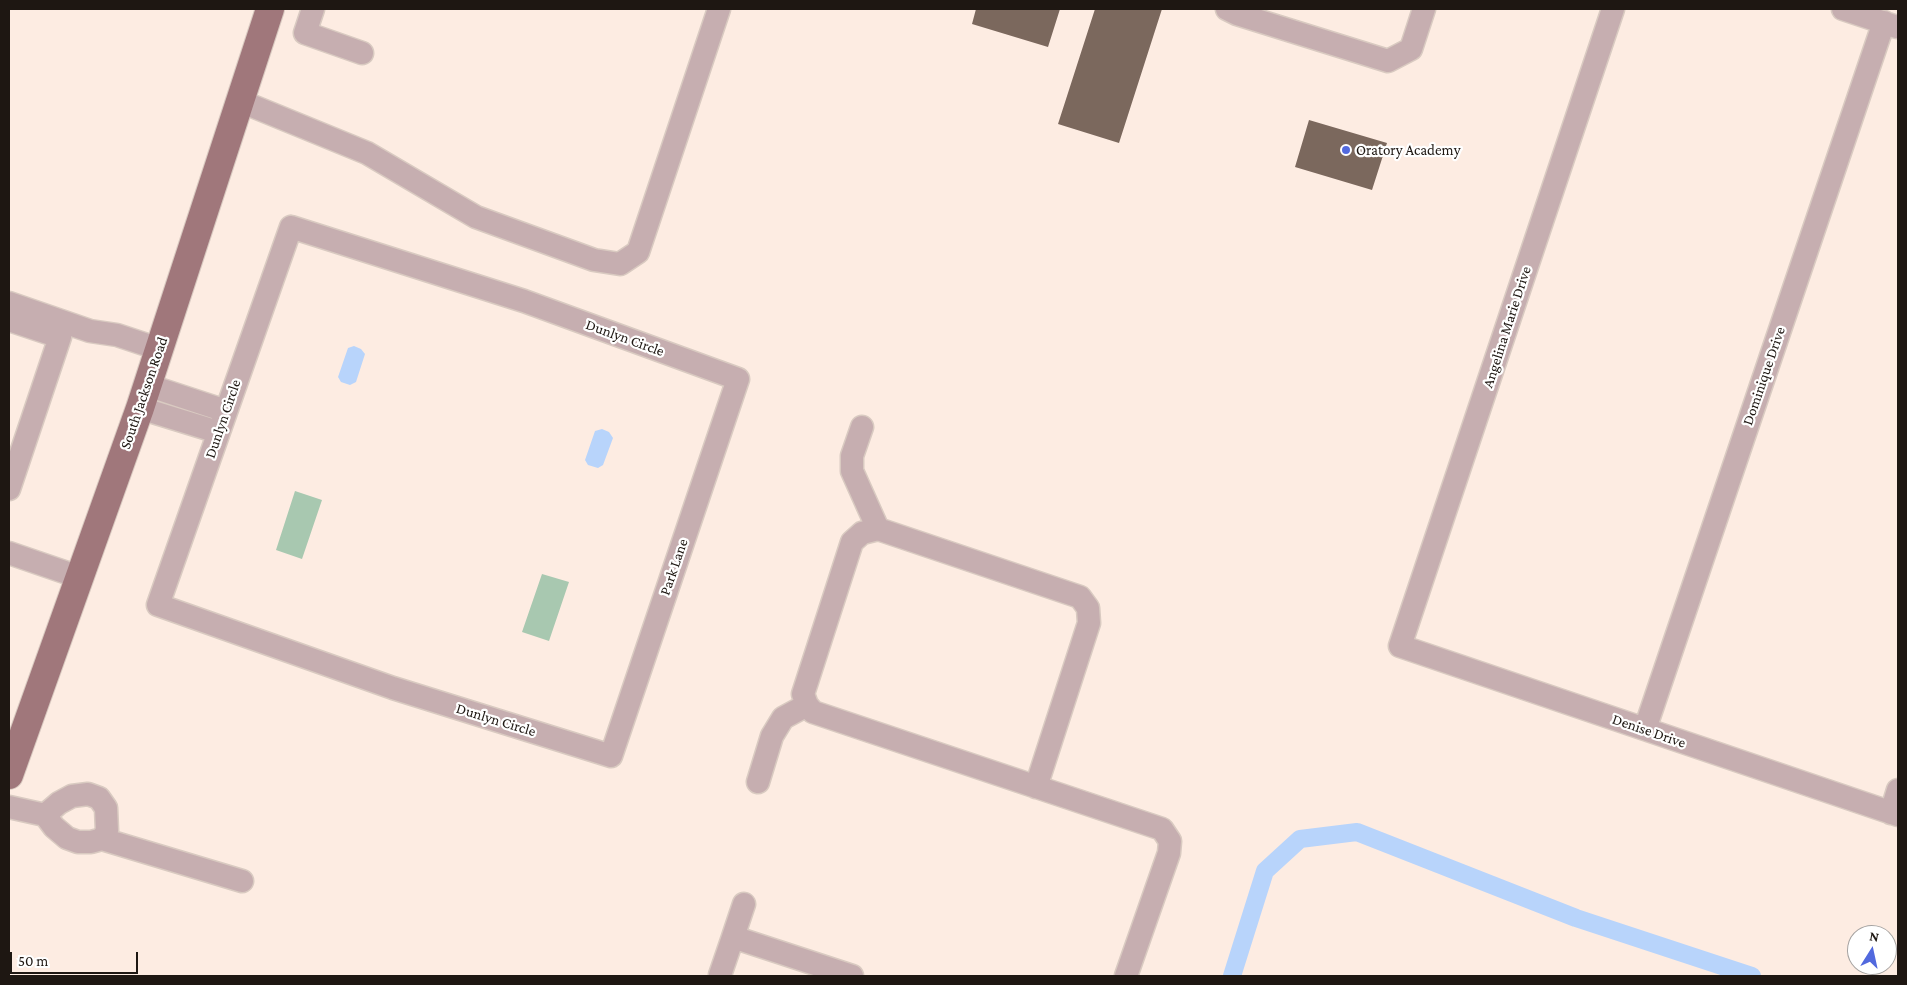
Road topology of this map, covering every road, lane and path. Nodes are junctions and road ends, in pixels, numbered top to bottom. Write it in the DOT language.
graph roads {
  1 [pos="270,9"];
  2 [pos="719,9"];
  3 [pos="1227,9"];
  4 [pos="1424,9"];
  5 [pos="1613,9"];
  6 [pos="1843,9"];
  7 [pos="308,10"];
  8 [pos="1891,25"];
  9 [pos="362,53"];
  10 [pos="240,102"];
  11 [pos="9,303"];
  12 [pos="9,320"];
  13 [pos="159,349"];
  14 [pos="738,379"];
  15 [pos="143,397"];
  16 [pos="226,411"];
  17 [pos="862,427"];
  18 [pos="218,432"];
  19 [pos="9,489"];
  20 [pos="878,529"];
  21 [pos="9,553"];
  22 [pos="79,577"];
  23 [pos="1400,646"];
  24 [pos="807,705"];
  25 [pos="1645,729"];
  26 [pos="611,756"];
  27 [pos="9,775"];
  28 [pos="758,782"];
  29 [pos="1036,787"];
  30 [pos="1898,790"];
  31 [pos="9,807"];
  32 [pos="1894,814"];
  33 [pos="45,815"];
  34 [pos="102,839"];
  35 [pos="242,881"];
  36 [pos="744,904"];
  37 [pos="733,937"];
  38 [pos="720,975"];
  39 [pos="852,976"];
  40 [pos="1126,976"];
  1 -- 10 [label="main road, South Jackson Road"];
  2 -- 10 [label="street"];
  3 -- 4 [label="street"];
  5 -- 23 [label="street, Angelina Marie Drive"];
  6 -- 8 [label="street"];
  7 -- 9 [label="street"];
  8 -- 25 [label="street, Dominique Drive"];
  10 -- 13 [label="main road, South Jackson Road"];
  11 -- 13 [label="street"];
  12 -- 19 [label="street"];
  13 -- 15 [label="main road, South Jackson Road"];
  14 -- 16 [label="street, Dunlyn Circle"];
  14 -- 26 [label="street, Park Lane"];
  15 -- 16 [label="street"];
  15 -- 18 [label="street"];
  15 -- 22 [label="main road, South Jackson Road"];
  16 -- 18 [label="street, Dunlyn Circle"];
  17 -- 20 [label="street"];
  18 -- 26 [label="street, Dunlyn Circle"];
  20 -- 24 [label="street"];
  20 -- 29 [label="street"];
  21 -- 22 [label="street"];
  22 -- 27 [label="main road, South Jackson Road"];
  23 -- 25 [label="street, Denise Drive"];
  24 -- 28 [label="street"];
  24 -- 29 [label="street"];
  25 -- 32 [label="street, Denise Drive"];
  29 -- 40 [label="street"];
  30 -- 32 [label="street"];
  31 -- 33 [label="street"];
  33 -- 34 [label="street"];
  33 -- 34 [label="street"];
  34 -- 35 [label="street"];
  36 -- 37 [label="street"];
  37 -- 38 [label="street"];
  37 -- 39 [label="street"];
}
